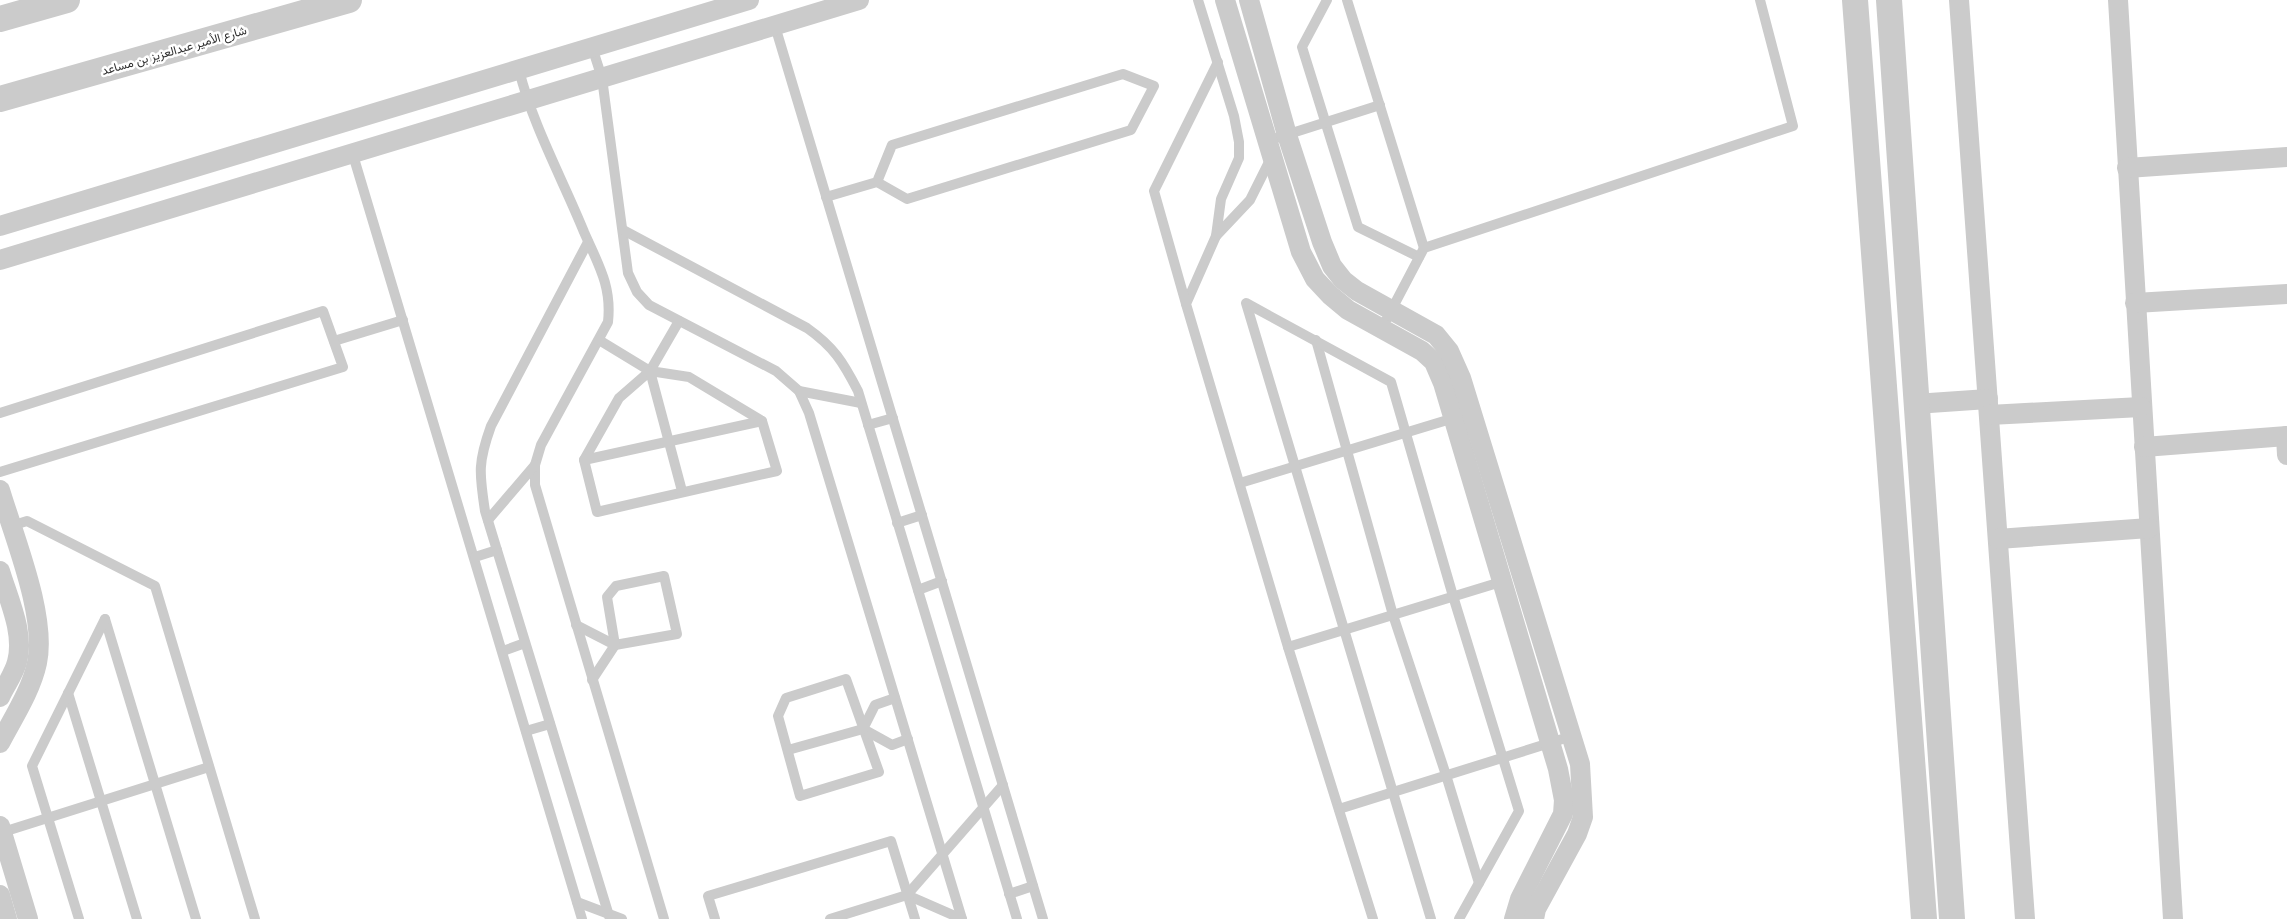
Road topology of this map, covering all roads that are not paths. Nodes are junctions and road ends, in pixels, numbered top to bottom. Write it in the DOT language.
graph roads {
  1 [pos="68,0"];
  2 [pos="349,0"];
  3 [pos="749,0"];
  4 [pos="859,0"];
  5 [pos="1198,0"];
  6 [pos="1225,0"];
  7 [pos="1249,0"];
  8 [pos="1327,0"];
  9 [pos="1347,0"];
  10 [pos="1760,0"];
  11 [pos="1855,0"];
  12 [pos="1889,0"];
  13 [pos="1959,0"];
  14 [pos="2118,0"];
  15 [pos="0,19"];
  16 [pos="775,26"];
  17 [pos="592,48"];
  18 [pos="1218,62"];
  19 [pos="519,70"];
  20 [pos="602,78"];
  21 [pos="0,99"];
  22 [pos="527,101"];
  23 [pos="1380,105"];
  24 [pos="1326,123"];
  25 [pos="1287,135"];
  26 [pos="1269,149"];
  27 [pos="353,155"];
  28 [pos="2287,157"];
  29 [pos="2127,168"];
  30 [pos="877,182"];
  31 [pos="826,197"];
  32 [pos="0,226"];
  33 [pos="623,230"];
  34 [pos="1216,236"];
  35 [pos="588,242"];
  36 [pos="1421,253"];
  37 [pos="0,260"];
  38 [pos="2287,294"];
  39 [pos="2135,303"];
  40 [pos="1186,304"];
  41 [pos="1391,310"];
  42 [pos="403,320"];
  43 [pos="679,321"];
  44 [pos="1382,328"];
  45 [pos="599,340"];
  46 [pos="1316,340"];
  47 [pos="334,341"];
  48 [pos="650,371"];
  49 [pos="799,391"];
  50 [pos="861,403"];
  51 [pos="1915,404"];
  52 [pos="1988,407"];
  53 [pos="2141,407"];
  54 [pos="0,413"];
  55 [pos="893,418"];
  56 [pos="1454,418"];
  57 [pos="762,422"];
  58 [pos="868,425"];
  59 [pos="1406,432"];
  60 [pos="669,442"];
  61 [pos="2287,442"];
  62 [pos="2144,447"];
  63 [pos="1346,450"];
  64 [pos="584,460"];
  65 [pos="535,465"];
  66 [pos="1295,466"];
  67 [pos="0,472"];
  68 [pos="1240,482"];
  69 [pos="0,490"];
  70 [pos="682,491"];
  71 [pos="922,515"];
  72 [pos="488,520"];
  73 [pos="897,523"];
  74 [pos="11,526"];
  75 [pos="2149,528"];
  76 [pos="1998,539"];
  77 [pos="497,550"];
  78 [pos="474,557"];
  79 [pos="0,571"];
  80 [pos="1522,575"];
  81 [pos="942,581"];
  82 [pos="1502,581"];
  83 [pos="918,590"];
  84 [pos="1453,596"];
  85 [pos="1393,615"];
  86 [pos="576,625"];
  87 [pos="1344,629"];
  88 [pos="525,643"];
  89 [pos="615,645"];
  90 [pos="1288,647"];
  91 [pos="503,651"];
  92 [pos="592,680"];
  93 [pos="68,694"];
  94 [pos="0,697"];
  95 [pos="895,698"];
  96 [pos="550,724"];
  97 [pos="863,729"];
  98 [pos="526,731"];
  99 [pos="1572,736"];
  100 [pos="908,739"];
  101 [pos="0,743"];
  102 [pos="1550,743"];
  103 [pos="788,750"];
  104 [pos="1503,757"];
  105 [pos="210,767"];
  106 [pos="1446,775"];
  107 [pos="155,784"];
  108 [pos="1003,785"];
  109 [pos="1393,792"];
  110 [pos="101,801"];
  111 [pos="983,808"];
  112 [pos="1339,809"];
  113 [pos="48,818"];
  114 [pos="1,830"];
  115 [pos="943,856"];
  116 [pos="1479,883"];
  117 [pos="1033,886"];
  118 [pos="0,894"];
  119 [pos="1010,894"];
  120 [pos="907,895"];
  121 [pos="577,902"];
  122 [pos="609,917"];
  123 [pos="7,919"];
  124 [pos="28,919"];
  125 [pos="79,919"];
  126 [pos="137,919"];
  127 [pos="196,919"];
  128 [pos="255,919"];
  129 [pos="582,919"];
  130 [pos="622,919"];
  131 [pos="664,919"];
  132 [pos="715,919"];
  133 [pos="830,919"];
  134 [pos="915,919"];
  135 [pos="962,919"];
  136 [pos="1017,919"];
  137 [pos="1043,919"];
  138 [pos="1373,919"];
  139 [pos="1431,919"];
  140 [pos="1459,919"];
  141 [pos="1514,919"];
  142 [pos="1534,919"];
  143 [pos="1924,919"];
  144 [pos="1952,919"];
  145 [pos="2025,919"];
  146 [pos="2172,919"];
  1 -- 15 [label="street"];
  2 -- 21 [label="street, شارع الأمير عبدالعزيز بن مساعد"];
  3 -- 17 [label="street"];
  4 -- 16 [label="street"];
  5 -- 18 [label="lane"];
  6 -- 26 [label="street"];
  7 -- 25 [label="street"];
  8 -- 24 [label="lane"];
  9 -- 23 [label="lane"];
  10 -- 36 [label="lane"];
  11 -- 143 [label="street"];
  12 -- 51 [label="street"];
  13 -- 52 [label="street"];
  14 -- 29 [label="street"];
  16 -- 20 [label="street"];
  16 -- 31 [label="lane"];
  17 -- 19 [label="street"];
  17 -- 20 [label="lane"];
  18 -- 34 [label="lane"];
  18 -- 40 [label="lane"];
  19 -- 22 [label="lane"];
  19 -- 32 [label="street"];
  20 -- 22 [label="street"];
  20 -- 33 [label="lane"];
  22 -- 27 [label="street"];
  22 -- 35 [label="lane"];
  23 -- 24 [label="lane"];
  23 -- 36 [label="lane"];
  24 -- 25 [label="lane"];
  24 -- 36 [label="lane"];
  25 -- 26 [label="lane"];
  25 -- 41 [label="street"];
  26 -- 34 [label="lane"];
  26 -- 44 [label="street"];
  27 -- 37 [label="street"];
  27 -- 42 [label="lane"];
  28 -- 29 [label="street"];
  29 -- 39 [label="street"];
  30 -- 30 [label="lane"];
  30 -- 31 [label="lane"];
  31 -- 55 [label="lane"];
  33 -- 43 [label="lane"];
  33 -- 50 [label="lane"];
  34 -- 40 [label="lane"];
  35 -- 45 [label="lane"];
  35 -- 72 [label="lane"];
  36 -- 41 [label="lane"];
  38 -- 39 [label="street"];
  39 -- 53 [label="street"];
  40 -- 68 [label="lane"];
  41 -- 44 [label="lane"];
  41 -- 80 [label="street"];
  42 -- 47 [label="lane"];
  42 -- 78 [label="lane"];
  43 -- 48 [label="lane"];
  43 -- 49 [label="lane"];
  44 -- 56 [label="street"];
  45 -- 48 [label="lane"];
  45 -- 65 [label="lane"];
  46 -- 59 [label="lane"];
  46 -- 63 [label="lane"];
  46 -- 66 [label="lane"];
  47 -- 54 [label="lane"];
  47 -- 67 [label="lane"];
  48 -- 57 [label="lane"];
  48 -- 60 [label="lane"];
  48 -- 64 [label="lane"];
  49 -- 50 [label="lane"];
  49 -- 95 [label="lane"];
  50 -- 58 [label="lane"];
  51 -- 52 [label="street"];
  51 -- 144 [label="street"];
  52 -- 53 [label="street"];
  52 -- 76 [label="street"];
  53 -- 62 [label="street"];
  55 -- 58 [label="lane"];
  55 -- 71 [label="lane"];
  56 -- 59 [label="lane"];
  56 -- 82 [label="street"];
  57 -- 60 [label="lane"];
  57 -- 70 [label="lane"];
  58 -- 73 [label="lane"];
  59 -- 63 [label="lane"];
  59 -- 84 [label="lane"];
  60 -- 64 [label="lane"];
  60 -- 70 [label="lane"];
  61 -- 62 [label="street"];
  62 -- 75 [label="street"];
  63 -- 66 [label="lane"];
  63 -- 85 [label="lane"];
  64 -- 70 [label="lane"];
  65 -- 72 [label="lane"];
  65 -- 86 [label="lane"];
  66 -- 68 [label="lane"];
  66 -- 87 [label="lane"];
  68 -- 90 [label="lane"];
  69 -- 74 [label="street"];
  71 -- 73 [label="lane"];
  71 -- 81 [label="lane"];
  72 -- 77 [label="lane"];
  73 -- 83 [label="lane"];
  74 -- 101 [label="street"];
  74 -- 105 [label="lane"];
  75 -- 76 [label="street"];
  75 -- 146 [label="street"];
  76 -- 145 [label="street"];
  77 -- 78 [label="lane"];
  77 -- 88 [label="lane"];
  78 -- 91 [label="lane"];
  79 -- 94 [label="street"];
  80 -- 82 [label="lane"];
  80 -- 99 [label="street"];
  81 -- 83 [label="lane"];
  81 -- 108 [label="lane"];
  82 -- 84 [label="lane"];
  82 -- 102 [label="street"];
  83 -- 111 [label="lane"];
  84 -- 85 [label="lane"];
  84 -- 104 [label="lane"];
  85 -- 87 [label="lane"];
  85 -- 106 [label="lane"];
  86 -- 89 [label="lane"];
  86 -- 92 [label="lane"];
  87 -- 90 [label="lane"];
  87 -- 109 [label="lane"];
  88 -- 91 [label="lane"];
  88 -- 96 [label="lane"];
  89 -- 89 [label="lane"];
  89 -- 92 [label="lane"];
  90 -- 112 [label="lane"];
  91 -- 98 [label="lane"];
  92 -- 131 [label="lane"];
  93 -- 107 [label="lane"];
  93 -- 110 [label="lane"];
  93 -- 113 [label="lane"];
  95 -- 97 [label="lane"];
  95 -- 100 [label="lane"];
  96 -- 98 [label="lane"];
  96 -- 122 [label="lane"];
  97 -- 100 [label="lane"];
  97 -- 103 [label="lane"];
  97 -- 103 [label="lane"];
  97 -- 103 [label="lane"];
  98 -- 121 [label="lane"];
  99 -- 102 [label="lane"];
  99 -- 142 [label="street"];
  100 -- 115 [label="lane"];
  102 -- 104 [label="lane"];
  102 -- 141 [label="street"];
  104 -- 106 [label="lane"];
  104 -- 116 [label="lane"];
  105 -- 107 [label="lane"];
  105 -- 128 [label="lane"];
  106 -- 109 [label="lane"];
  106 -- 116 [label="lane"];
  107 -- 110 [label="lane"];
  107 -- 127 [label="lane"];
  108 -- 111 [label="lane"];
  108 -- 117 [label="lane"];
  109 -- 112 [label="lane"];
  109 -- 139 [label="lane"];
  110 -- 113 [label="lane"];
  110 -- 126 [label="lane"];
  111 -- 115 [label="lane"];
  111 -- 119 [label="lane"];
  112 -- 138 [label="lane"];
  113 -- 114 [label="lane"];
  113 -- 125 [label="lane"];
  114 -- 124 [label="street"];
  115 -- 120 [label="lane"];
  115 -- 135 [label="lane"];
  116 -- 140 [label="lane"];
  117 -- 119 [label="lane"];
  117 -- 137 [label="lane"];
  118 -- 123 [label="street"];
  119 -- 136 [label="lane"];
  120 -- 132 [label="lane"];
  120 -- 133 [label="lane"];
  120 -- 134 [label="lane"];
  120 -- 135 [label="lane"];
  121 -- 122 [label="lane"];
  121 -- 129 [label="lane"];
  122 -- 130 [label="lane"];
}
